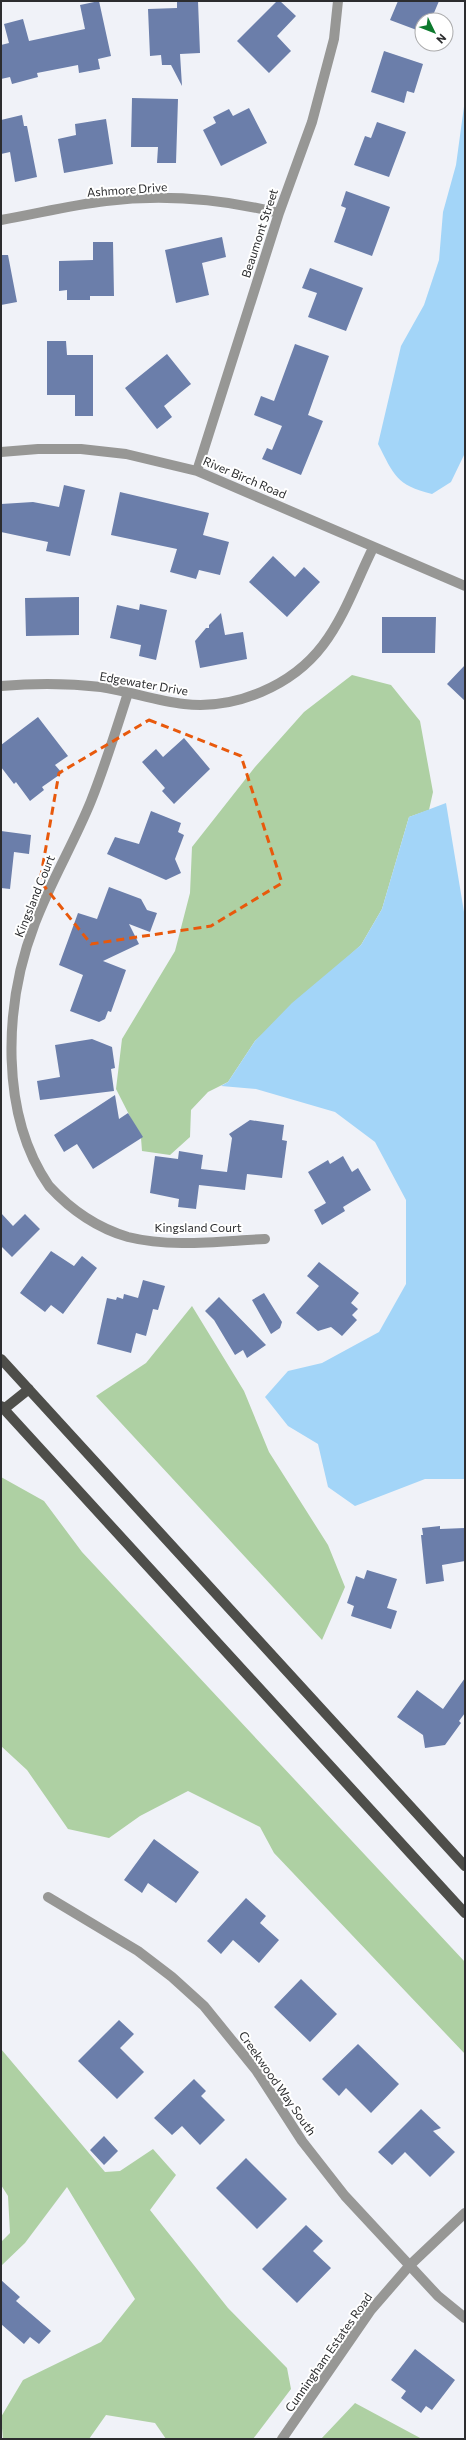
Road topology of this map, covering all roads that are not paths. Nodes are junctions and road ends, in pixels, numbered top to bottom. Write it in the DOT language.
graph roads {
  1 [pos="338,1"];
  2 [pos="278,213"];
  3 [pos="1,220"];
  4 [pos="1,452"];
  5 [pos="197,471"];
  6 [pos="373,548"];
  7 [pos="465,586"];
  8 [pos="1,686"];
  9 [pos="128,693"];
  10 [pos="265,1239"];
  11 [pos="1,1359"];
  12 [pos="29,1389"];
  13 [pos="3,1407"];
  14 [pos="465,1866"];
  15 [pos="48,1897"];
  16 [pos="465,1913"];
  17 [pos="465,2212"];
  18 [pos="410,2265"];
  19 [pos="465,2318"];
  20 [pos="282,2439"];
  1 -- 2 [label="street, Beaumont Street"];
  2 -- 3 [label="street, Ashmore Drive"];
  2 -- 5 [label="street, Beaumont Street"];
  4 -- 5 [label="street, River Birch Road"];
  5 -- 6 [label="street, River Birch Road"];
  6 -- 7 [label="street, River Birch Road"];
  6 -- 9 [label="street, Edgewater Drive"];
  8 -- 9 [label="street, Edgewater Drive"];
  9 -- 10 [label="street, Kingsland Court"];
  11 -- 12 [label="main road"];
  12 -- 13 [label="main road"];
  12 -- 14 [label="main road"];
  13 -- 16 [label="main road"];
  15 -- 18 [label="street, Creekwood Way South"];
  17 -- 18 [label="street, Cunningham Estates Road"];
  18 -- 19 [label="street, Creekwood Way South"];
  18 -- 20 [label="street, Cunningham Estates Road"];
}
